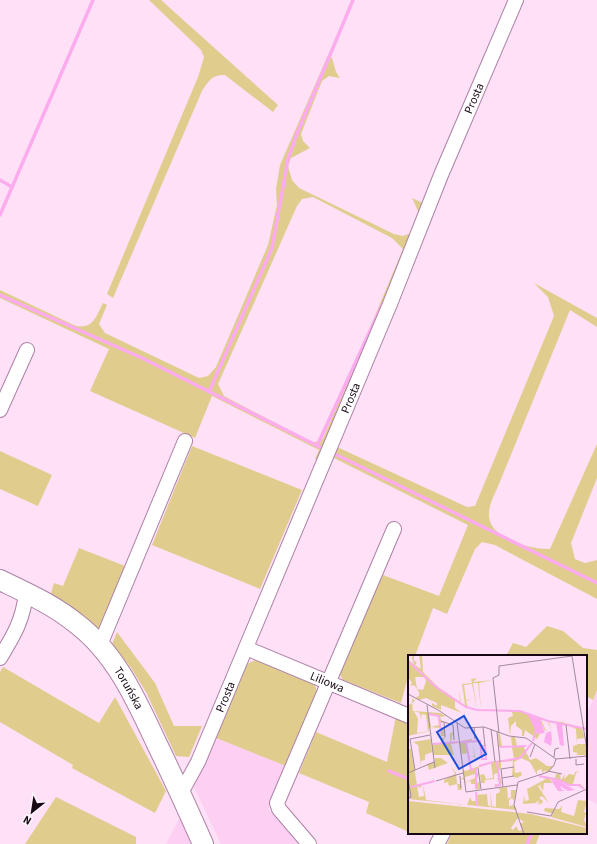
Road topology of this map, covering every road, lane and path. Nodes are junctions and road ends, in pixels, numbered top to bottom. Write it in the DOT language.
graph roads {
  1 [pos="516,0"];
  2 [pos="27,350"];
  3 [pos="0,410"];
  4 [pos="185,441"];
  5 [pos="394,529"];
  6 [pos="0,580"];
  7 [pos="26,593"];
  8 [pos="100,645"];
  9 [pos="246,648"];
  10 [pos="0,658"];
  11 [pos="328,682"];
  12 [pos="408,716"];
  13 [pos="181,793"];
  14 [pos="443,834"];
  15 [pos="203,844"];
  16 [pos="309,844"];
  17 [pos="438,844"];
  1 -- 9 [label="street, Prosta"];
  2 -- 3 [label="street"];
  4 -- 8 [label="street"];
  5 -- 11 [label="street"];
  6 -- 7 [label="main road, Toruńska"];
  7 -- 8 [label="main road, Toruńska"];
  7 -- 10 [label="street"];
  8 -- 13 [label="main road, Toruńska"];
  9 -- 11 [label="street, Liliowa"];
  9 -- 13 [label="street, Prosta"];
  11 -- 12 [label="street, Liliowa"];
  11 -- 16 [label="street"];
  13 -- 15 [label="main road, Toruńska"];
  14 -- 17 [label="street"];
}
